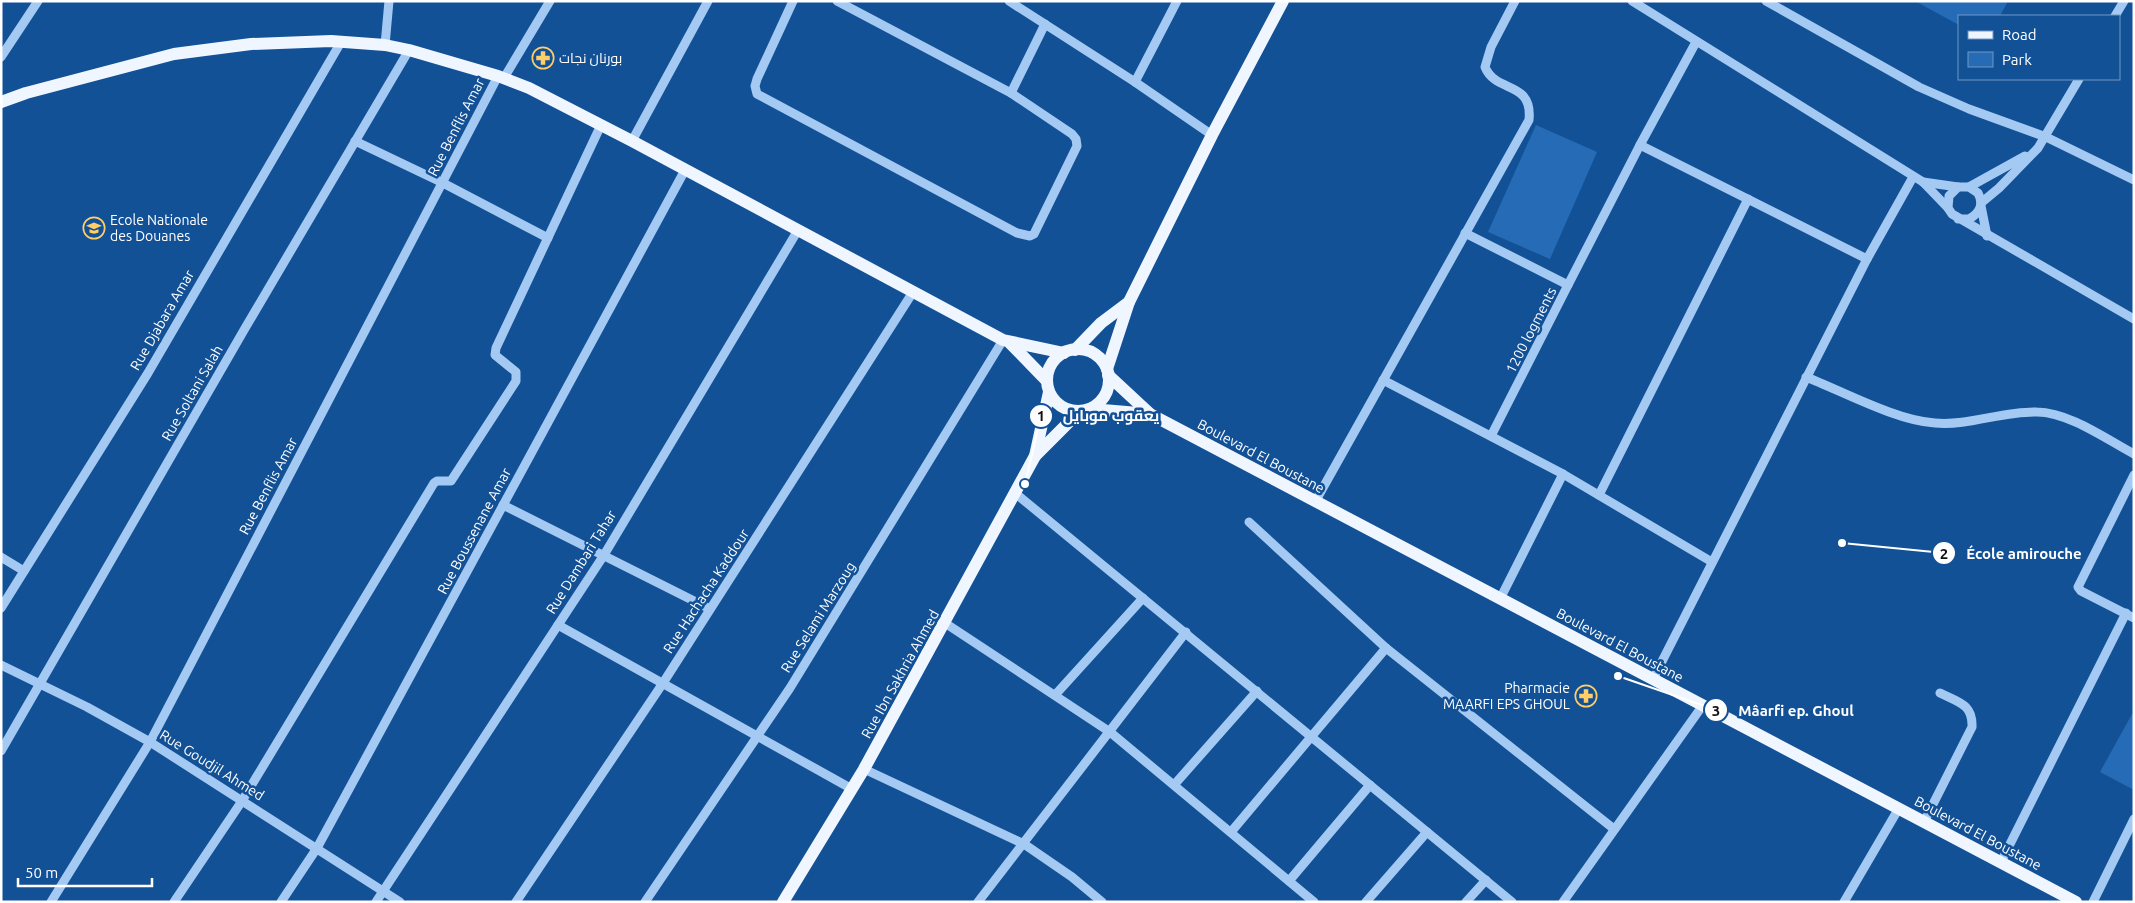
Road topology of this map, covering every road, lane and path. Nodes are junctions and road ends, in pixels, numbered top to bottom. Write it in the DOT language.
graph roads {
  1 [pos="38,1"];
  2 [pos="389,1"];
  3 [pos="550,1"];
  4 [pos="708,1"];
  5 [pos="792,1"];
  6 [pos="838,1"];
  7 [pos="1009,1"];
  8 [pos="1177,1"];
  9 [pos="1283,1"];
  10 [pos="1515,1"];
  11 [pos="1632,1"];
  12 [pos="1766,1"];
  13 [pos="2124,1"];
  14 [pos="2116,15"];
  15 [pos="1045,24"];
  16 [pos="341,42"];
  17 [pos="1696,42"];
  18 [pos="385,45"];
  19 [pos="409,50"];
  20 [pos="1,58"];
  21 [pos="501,77"];
  22 [pos="2078,80"];
  23 [pos="1135,82"];
  24 [pos="1011,93"];
  25 [pos="1,102"];
  26 [pos="601,125"];
  27 [pos="1212,135"];
  28 [pos="2046,137"];
  29 [pos="355,141"];
  30 [pos="632,141"];
  31 [pos="1640,145"];
  32 [pos="2038,148"];
  33 [pos="685,170"];
  34 [pos="1913,177"];
  35 [pos="2134,180"];
  36 [pos="1923,182"];
  37 [pos="443,183"];
  38 [pos="1958,187"];
  39 [pos="1969,187"];
  40 [pos="1748,199"];
  41 [pos="1981,204"];
  42 [pos="1948,208"];
  43 [pos="1958,218"];
  44 [pos="798,230"];
  45 [pos="1465,233"];
  46 [pos="1987,236"];
  47 [pos="548,238"];
  48 [pos="1866,259"];
  49 [pos="1568,285"];
  50 [pos="914,292"];
  51 [pos="1129,302"];
  52 [pos="2134,318"];
  53 [pos="1006,341"];
  54 [pos="1070,351"];
  55 [pos="1107,372"];
  56 [pos="1806,377"];
  57 [pos="1384,380"];
  58 [pos="1048,386"];
  59 [pos="1085,410"];
  60 [pos="1150,414"];
  61 [pos="1491,436"];
  62 [pos="2134,454"];
  63 [pos="1035,456"];
  64 [pos="1563,474"];
  65 [pos="2134,475"];
  66 [pos="1015,493"];
  67 [pos="1599,495"];
  68 [pos="1316,502"];
  69 [pos="503,505"];
  70 [pos="1249,522"];
  71 [pos="604,555"];
  72 [pos="1,557"];
  73 [pos="1712,562"];
  74 [pos="24,571"];
  75 [pos="1143,598"];
  76 [pos="1500,599"];
  77 [pos="1,608"];
  78 [pos="710,609"];
  79 [pos="2130,615"];
  80 [pos="945,623"];
  81 [pos="558,625"];
  82 [pos="1186,632"];
  83 [pos="1386,648"];
  84 [pos="1,666"];
  85 [pos="1653,679"];
  86 [pos="663,683"];
  87 [pos="41,684"];
  88 [pos="1257,691"];
  89 [pos="1940,693"];
  90 [pos="1056,694"];
  91 [pos="1703,705"];
  92 [pos="1110,732"];
  93 [pos="756,735"];
  94 [pos="1311,736"];
  95 [pos="150,742"];
  96 [pos="1,751"];
  97 [pos="864,769"];
  98 [pos="1174,784"];
  99 [pos="1370,785"];
  100 [pos="852,789"];
  101 [pos="242,801"];
  102 [pos="1899,808"];
  103 [pos="2134,819"];
  104 [pos="1924,822"];
  105 [pos="1614,829"];
  106 [pos="1231,832"];
  107 [pos="1428,832"];
  108 [pos="1024,844"];
  109 [pos="317,848"];
  110 [pos="2001,862"];
  111 [pos="1486,880"];
  112 [pos="1289,881"];
  113 [pos="384,891"];
  114 [pos="52,902"];
  115 [pos="174,902"];
  116 [pos="281,902"];
  117 [pos="376,902"];
  118 [pos="400,902"];
  119 [pos="516,902"];
  120 [pos="645,902"];
  121 [pos="784,902"];
  122 [pos="978,902"];
  123 [pos="1102,902"];
  124 [pos="1314,902"];
  125 [pos="1366,902"];
  126 [pos="1466,902"];
  127 [pos="1512,902"];
  128 [pos="1563,902"];
  129 [pos="1844,902"];
  130 [pos="2076,902"];
  131 [pos="2093,902"];
  1 -- 20 [label="street"];
  2 -- 18 [label="street"];
  3 -- 21 [label="street, Rue Benflis Amar"];
  4 -- 30 [label="street"];
  5 -- 24 [label="street"];
  6 -- 24 [label="street"];
  7 -- 15 [label="street"];
  8 -- 23 [label="street"];
  9 -- 27 [label="main road"];
  10 -- 45 [label="street"];
  11 -- 17 [label="street"];
  12 -- 28 [label="street"];
  13 -- 14 [label="street"];
  15 -- 23 [label="street"];
  15 -- 24 [label="street"];
  16 -- 18 [label="main road"];
  16 -- 25 [label="main road"];
  16 -- 74 [label="street, Rue Djabara Amar"];
  17 -- 31 [label="street"];
  17 -- 34 [label="street"];
  18 -- 19 [label="main road"];
  19 -- 21 [label="main road"];
  19 -- 29 [label="street, Rue Soltani Salah"];
  21 -- 26 [label="main road"];
  21 -- 37 [label="street, Rue Benflis Amar"];
  22 -- 28 [label="street"];
  23 -- 27 [label="street"];
  26 -- 30 [label="main road"];
  26 -- 47 [label="street"];
  27 -- 51 [label="main road"];
  28 -- 32 [label="street"];
  28 -- 35 [label="street"];
  29 -- 37 [label="street"];
  29 -- 87 [label="street, Rue Soltani Salah"];
  30 -- 33 [label="main road"];
  31 -- 40 [label="street"];
  31 -- 49 [label="street"];
  32 -- 39 [label="street"];
  32 -- 41 [label="street"];
  33 -- 44 [label="main road"];
  33 -- 69 [label="street, Rue Boussenane Amar"];
  34 -- 36 [label="street"];
  34 -- 48 [label="street"];
  36 -- 38 [label="street"];
  36 -- 42 [label="street"];
  37 -- 47 [label="street"];
  37 -- 95 [label="street, Rue Benflis Amar"];
  38 -- 39 [label="street"];
  38 -- 42 [label="street"];
  39 -- 41 [label="street"];
  40 -- 48 [label="street"];
  40 -- 67 [label="street"];
  41 -- 43 [label="street"];
  41 -- 46 [label="street"];
  42 -- 43 [label="street"];
  43 -- 46 [label="street"];
  44 -- 50 [label="main road"];
  44 -- 71 [label="street, Rue Dambari Tahar"];
  45 -- 49 [label="street, 1200 logments"];
  45 -- 57 [label="street"];
  46 -- 52 [label="street"];
  47 -- 101 [label="street"];
  48 -- 56 [label="street"];
  49 -- 61 [label="street, 1200 logments"];
  50 -- 53 [label="main road"];
  50 -- 78 [label="street, Rue Hachacha Kaddour"];
  51 -- 54 [label="main road"];
  51 -- 55 [label="main road"];
  53 -- 54 [label="main road"];
  53 -- 58 [label="main road"];
  53 -- 93 [label="street, Rue Selami Marzoug"];
  54 -- 55 [label="main road"];
  54 -- 58 [label="main road"];
  55 -- 59 [label="main road"];
  55 -- 60 [label="main road"];
  56 -- 62 [label="street"];
  56 -- 73 [label="street"];
  57 -- 61 [label="street"];
  57 -- 68 [label="street"];
  58 -- 59 [label="main road"];
  58 -- 63 [label="main road"];
  59 -- 60 [label="main road"];
  59 -- 63 [label="main road"];
  60 -- 68 [label="main road, Boulevard El Boustane"];
  61 -- 64 [label="street"];
  63 -- 66 [label="main road, Rue Ibn Sakhria Ahmed"];
  64 -- 67 [label="street"];
  64 -- 76 [label="street"];
  65 -- 79 [label="street"];
  66 -- 75 [label="street"];
  66 -- 80 [label="main road, Rue Ibn Sakhria Ahmed"];
  67 -- 73 [label="street"];
  68 -- 76 [label="main road, Boulevard El Boustane"];
  69 -- 71 [label="street"];
  69 -- 109 [label="street, Rue Boussenane Amar"];
  70 -- 83 [label="street"];
  71 -- 78 [label="street"];
  71 -- 81 [label="street, Rue Dambari Tahar"];
  72 -- 74 [label="street"];
  73 -- 85 [label="street"];
  74 -- 77 [label="street, Rue Djabara Amar"];
  75 -- 82 [label="street"];
  75 -- 90 [label="street"];
  76 -- 85 [label="main road, Boulevard El Boustane"];
  78 -- 86 [label="street, Rue Hachacha Kaddour"];
  79 -- 110 [label="street"];
  80 -- 90 [label="street"];
  80 -- 97 [label="main road, Rue Ibn Sakhria Ahmed"];
  81 -- 86 [label="street"];
  81 -- 113 [label="street, Rue Dambari Tahar"];
  82 -- 88 [label="street"];
  82 -- 92 [label="street"];
  83 -- 94 [label="street"];
  83 -- 105 [label="street"];
  84 -- 87 [label="street, Rue Goudjil Ahmed"];
  85 -- 91 [label="main road, Boulevard El Boustane"];
  86 -- 93 [label="street"];
  86 -- 119 [label="street, Rue Hachacha Kaddour"];
  87 -- 95 [label="street, Rue Goudjil Ahmed"];
  87 -- 96 [label="street, Rue Soltani Salah"];
  88 -- 94 [label="street"];
  88 -- 98 [label="street"];
  89 -- 104 [label="street"];
  90 -- 92 [label="street"];
  91 -- 102 [label="main road, Boulevard El Boustane"];
  91 -- 105 [label="street"];
  92 -- 98 [label="street"];
  92 -- 108 [label="street"];
  93 -- 100 [label="street"];
  93 -- 120 [label="street, Rue Selami Marzoug"];
  94 -- 99 [label="street"];
  94 -- 106 [label="street"];
  95 -- 101 [label="street, Rue Goudjil Ahmed"];
  95 -- 114 [label="street, Rue Benflis Amar"];
  97 -- 100 [label="main road, Rue Ibn Sakhria Ahmed"];
  97 -- 108 [label="street"];
  98 -- 106 [label="street"];
  99 -- 107 [label="street"];
  99 -- 112 [label="street"];
  100 -- 121 [label="main road, Rue Ibn Sakhria Ahmed"];
  101 -- 109 [label="street, Rue Goudjil Ahmed"];
  101 -- 115 [label="street"];
  102 -- 104 [label="main road, Boulevard El Boustane"];
  102 -- 129 [label="street"];
  103 -- 131 [label="street"];
  104 -- 110 [label="main road, Boulevard El Boustane"];
  105 -- 128 [label="street"];
  106 -- 112 [label="street"];
  107 -- 111 [label="street"];
  107 -- 125 [label="street"];
  108 -- 122 [label="street"];
  108 -- 123 [label="street"];
  109 -- 113 [label="street, Rue Goudjil Ahmed"];
  109 -- 116 [label="street, Rue Boussenane Amar"];
  110 -- 130 [label="main road, Boulevard El Boustane"];
  111 -- 126 [label="street"];
  111 -- 127 [label="street"];
  112 -- 124 [label="street"];
  113 -- 117 [label="street, Rue Dambari Tahar"];
  113 -- 118 [label="street, Rue Goudjil Ahmed"];
}
